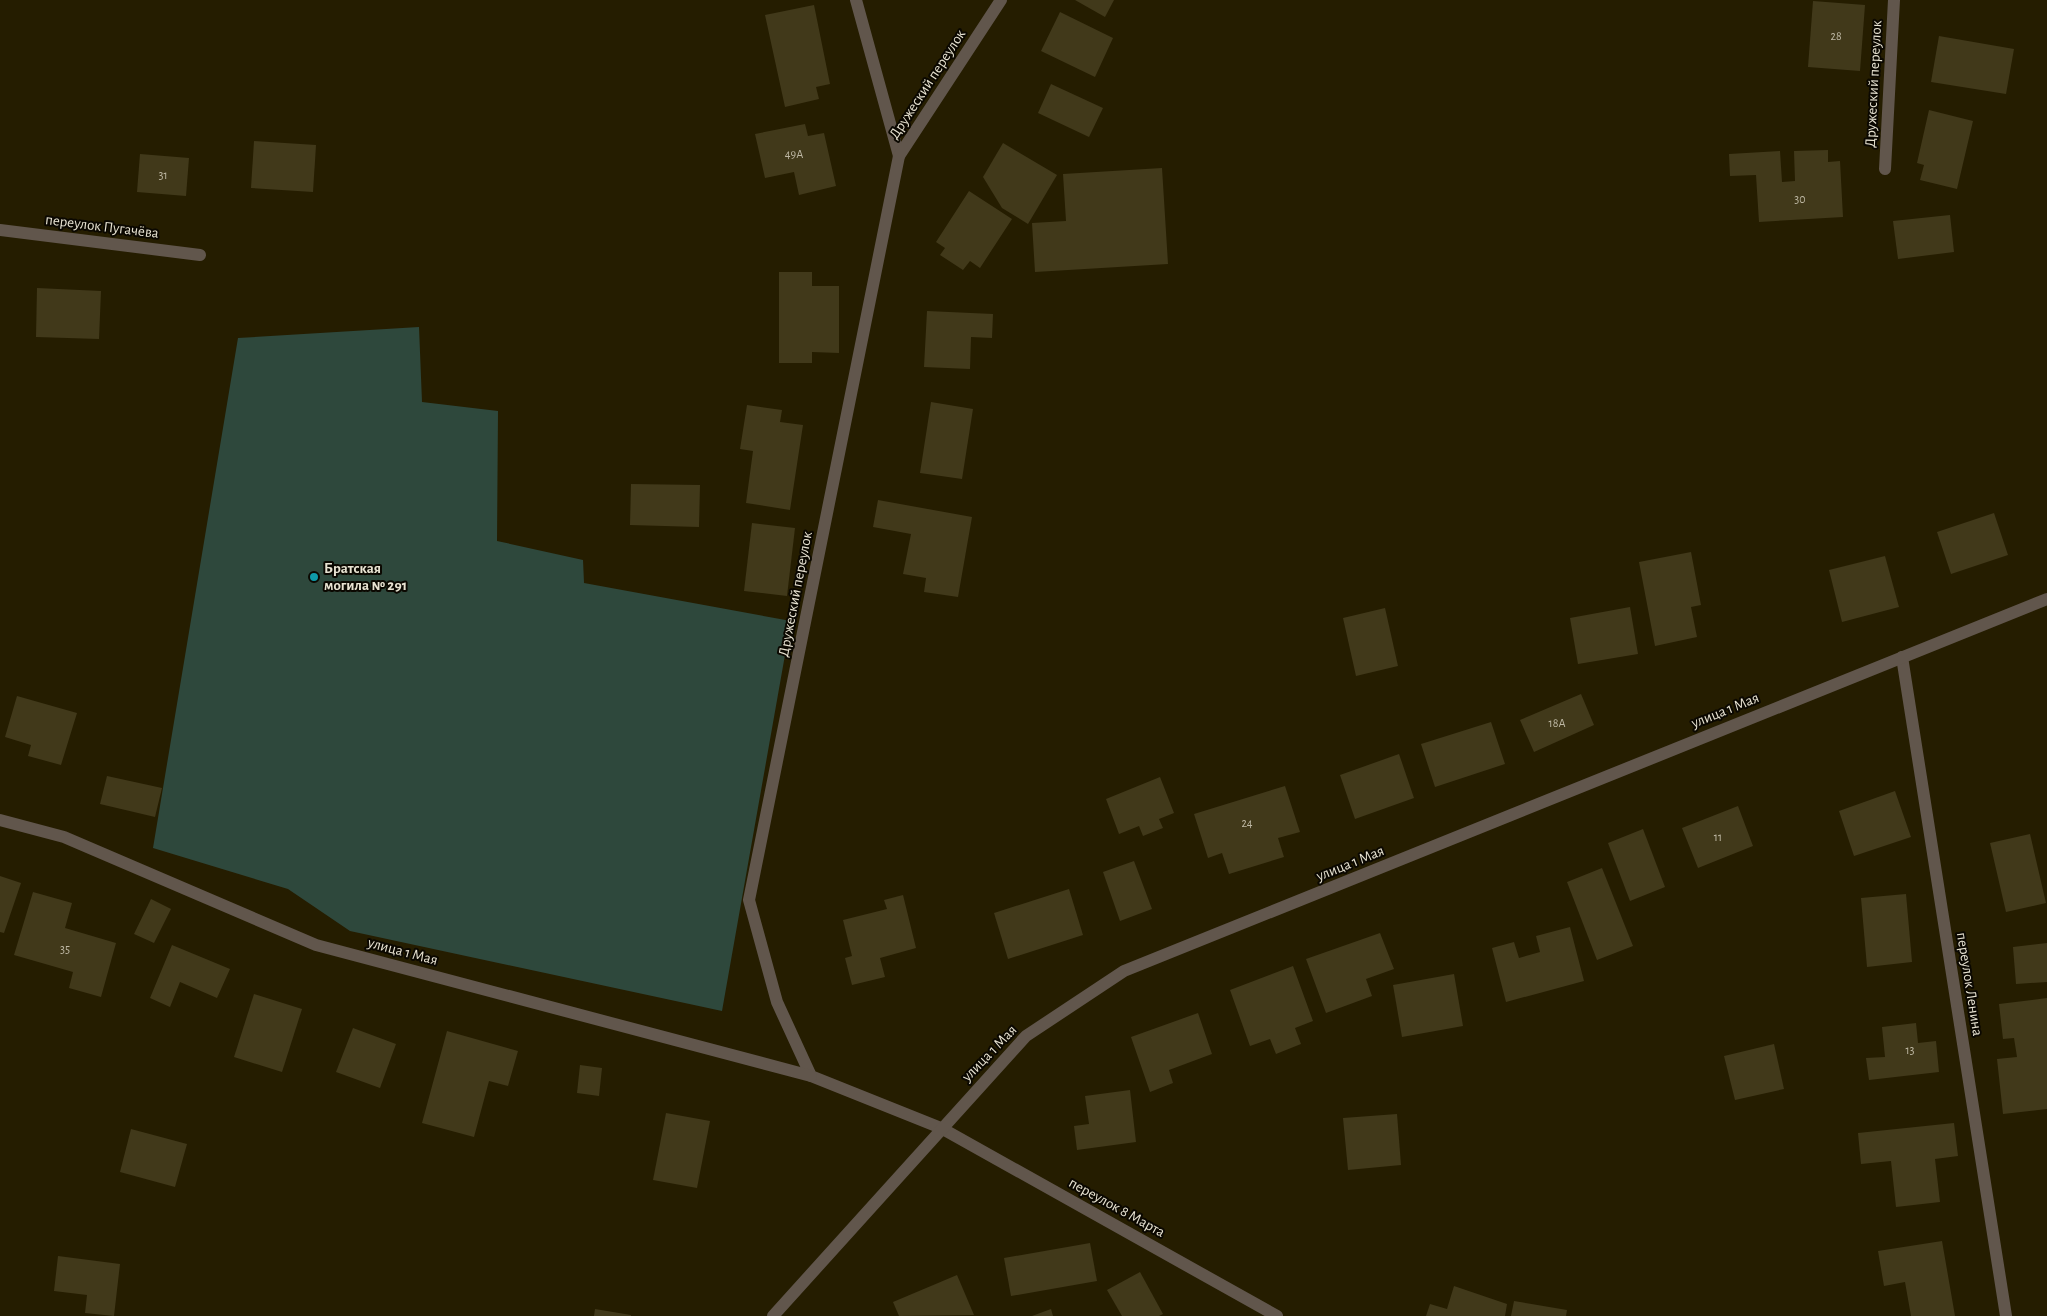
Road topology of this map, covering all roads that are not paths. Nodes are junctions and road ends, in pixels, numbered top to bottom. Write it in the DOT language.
graph roads {
  1 [pos="856,0"];
  2 [pos="1001,0"];
  3 [pos="1894,0"];
  4 [pos="900,156"];
  5 [pos="1885,169"];
  6 [pos="0,230"];
  7 [pos="200,255"];
  8 [pos="2047,599"];
  9 [pos="1902,656"];
  10 [pos="0,820"];
  11 [pos="811,1076"];
  12 [pos="941,1128"];
  13 [pos="773,1316"];
  14 [pos="1277,1316"];
  15 [pos="2006,1316"];
  1 -- 4 [label="street"];
  2 -- 4 [label="street, Дружеский переулок"];
  3 -- 5 [label="street, Дружеский переулок"];
  4 -- 11 [label="street, Дружеский переулок"];
  6 -- 7 [label="street, переулок Пугачёва"];
  8 -- 9 [label="street, улица 1 Мая"];
  9 -- 12 [label="street, улица 1 Мая"];
  9 -- 15 [label="street, переулок Ленина"];
  10 -- 11 [label="street, улица 1 Мая"];
  11 -- 12 [label="street"];
  12 -- 13 [label="street, улица 1 Мая"];
  12 -- 14 [label="street, переулок 8 Марта"];
}
